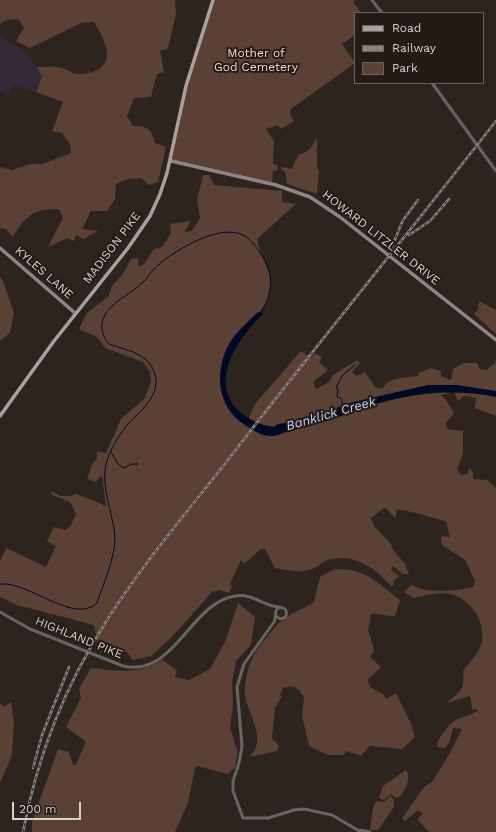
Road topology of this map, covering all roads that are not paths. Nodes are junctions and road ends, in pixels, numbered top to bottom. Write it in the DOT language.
graph roads {
  1 [pos="213,0"];
  2 [pos="372,0"];
  3 [pos="381,12"];
  4 [pos="433,84"];
  5 [pos="170,161"];
  6 [pos="496,171"];
  7 [pos="0,248"];
  8 [pos="75,313"];
  9 [pos="496,340"];
  10 [pos="0,416"];
  11 [pos="270,605"];
  12 [pos="279,607"];
  13 [pos="0,612"];
  14 [pos="276,613"];
  15 [pos="281,618"];
  16 [pos="274,622"];
  17 [pos="359,831"];
  18 [pos="370,832"];
  1 -- 5 [label="main road, MADISON PIKE"];
  2 -- 3 [label="street"];
  4 -- 6 [label="street"];
  5 -- 8 [label="main road, MADISON PIKE"];
  5 -- 9 [label="main road, HOWARD LITZLER DRIVE"];
  7 -- 8 [label="main road, KYLES LANE"];
  8 -- 10 [label="main road, MADISON PIKE"];
  11 -- 12 [label="street, HIGHLAND PIKE"];
  11 -- 13 [label="street, HIGHLAND PIKE"];
  11 -- 14 [label="street"];
  12 -- 14 [label="street"];
  12 -- 15 [label="street"];
  14 -- 15 [label="street"];
  14 -- 16 [label="street"];
  15 -- 16 [label="street"];
  16 -- 17 [label="street"];
  17 -- 18 [label="street"];
}
